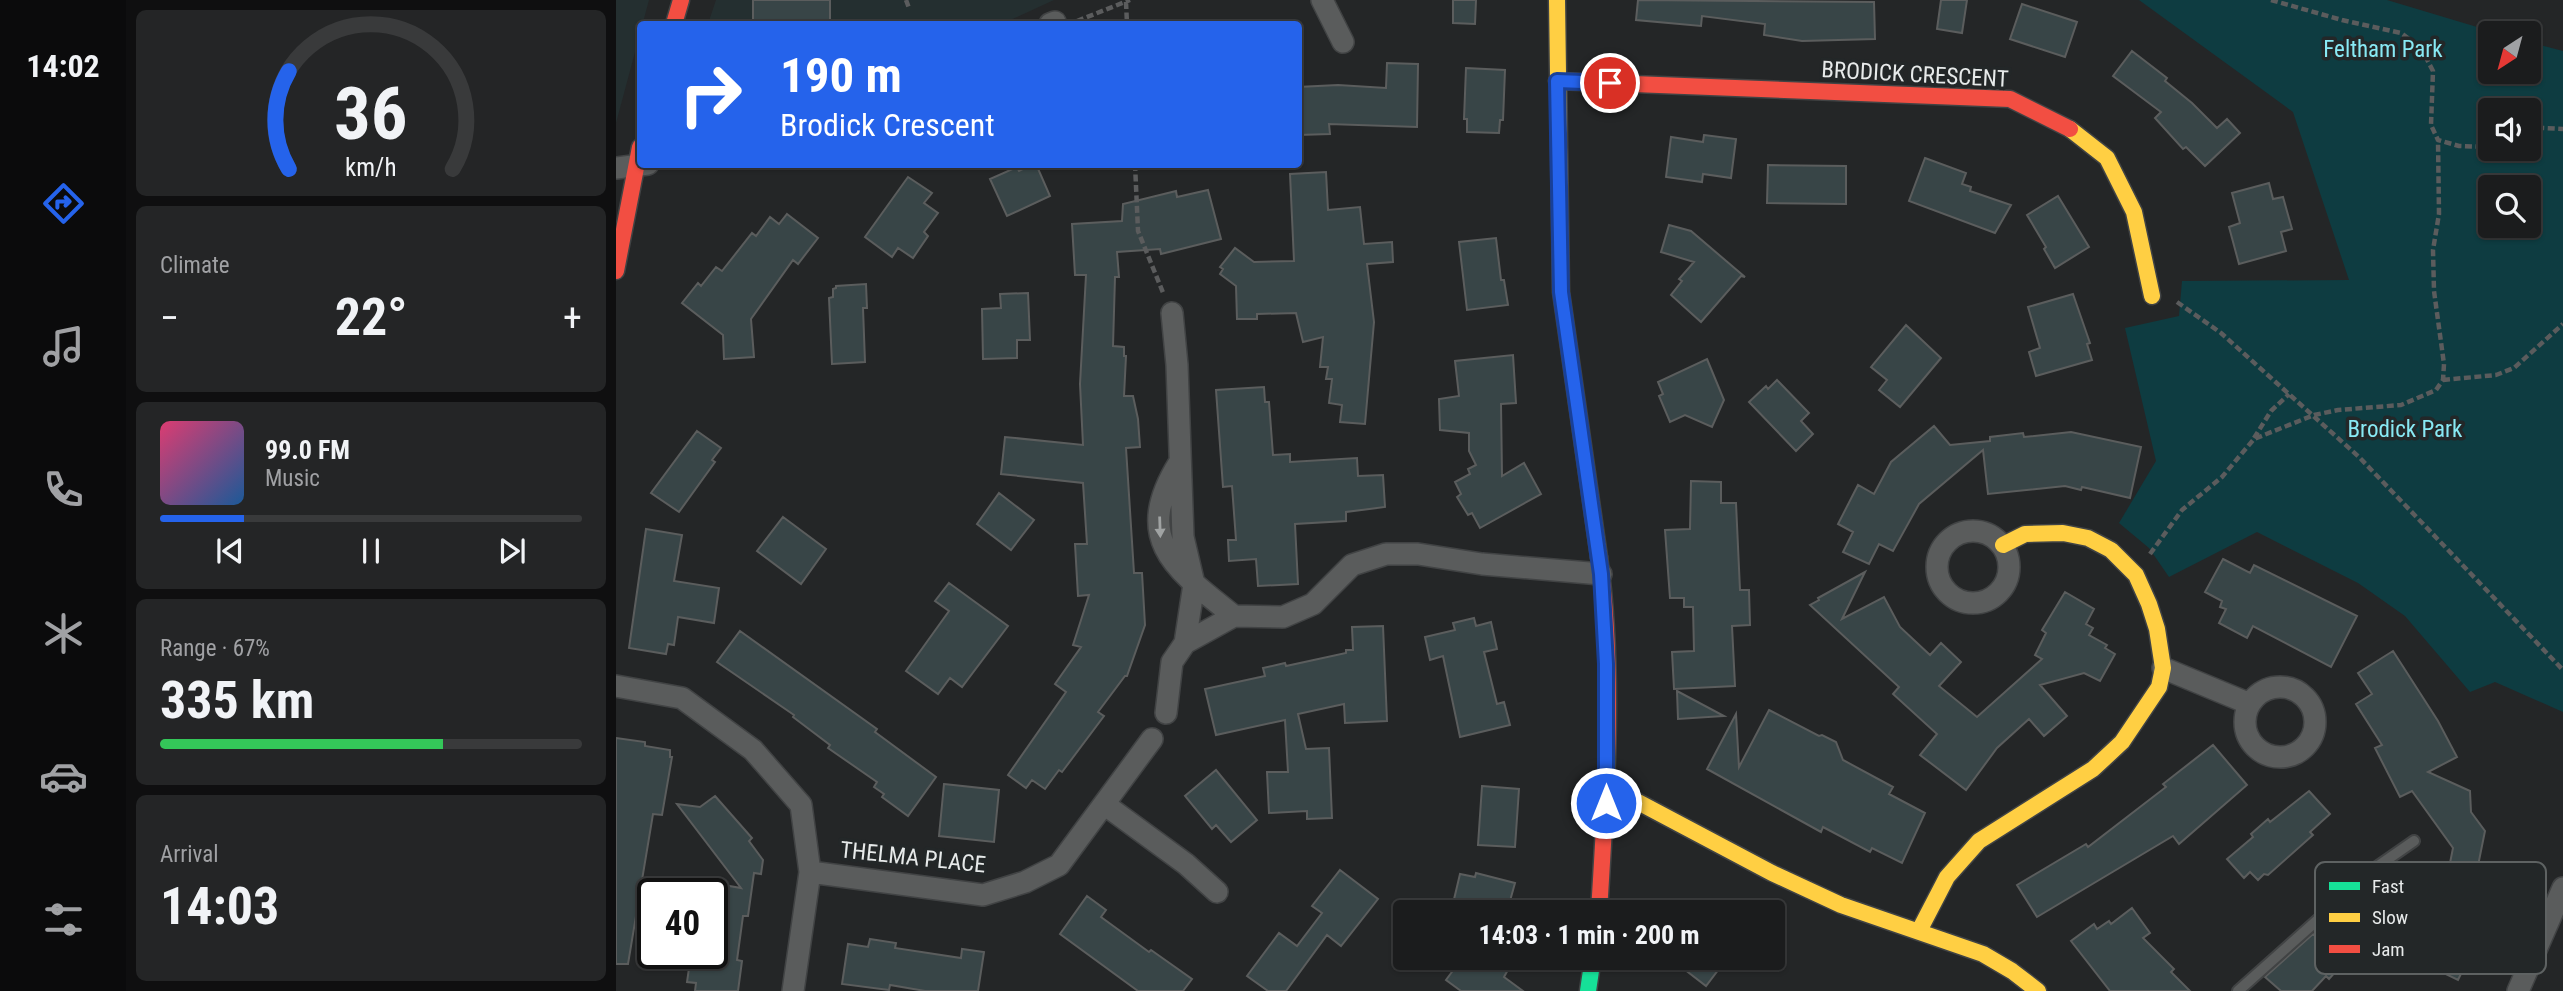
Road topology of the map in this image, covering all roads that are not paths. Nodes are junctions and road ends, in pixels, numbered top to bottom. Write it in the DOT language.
graph roads {
  1 [pos="681,0"];
  2 [pos="1322,0"];
  3 [pos="1557,0"];
  4 [pos="675,21"];
  5 [pos="1343,42"];
  6 [pos="1557,81"];
  7 [pos="635,161"];
  8 [pos="616,271"];
  9 [pos="2152,296"];
  10 [pos="1172,313"];
  11 [pos="2003,545"];
  12 [pos="1601,574"];
  13 [pos="1194,584"];
  14 [pos="1234,616"];
  15 [pos="1185,643"];
  16 [pos="2163,668"];
  17 [pos="616,686"];
  18 [pos="2250,704"];
  19 [pos="1166,713"];
  20 [pos="1152,739"];
  21 [pos="1606,803"];
  22 [pos="1104,804"];
  23 [pos="2414,841"];
  24 [pos="2384,862"];
  25 [pos="810,872"];
  26 [pos="2563,888"];
  27 [pos="1217,892"];
  28 [pos="1600,900"];
  29 [pos="2315,922"];
  30 [pos="2546,927"];
  31 [pos="1919,931"];
  32 [pos="1591,970"];
  33 [pos="2525,974"];
  34 [pos="793,991"];
  35 [pos="1588,991"];
  36 [pos="2038,991"];
  37 [pos="2238,991"];
  38 [pos="2518,991"];
  1 -- 4 [label="street"];
  2 -- 5 [label="street"];
  3 -- 6 [label="street"];
  6 -- 9 [label="street, BRODICK CRESCENT"];
  6 -- 12 [label="street"];
  7 -- 8 [label="street"];
  10 -- 13 [label="street"];
  11 -- 16 [label="street"];
  12 -- 14 [label="street"];
  12 -- 21 [label="street"];
  13 -- 14 [label="street"];
  13 -- 15 [label="street"];
  14 -- 15 [label="street"];
  15 -- 19 [label="street"];
  16 -- 18 [label="street"];
  16 -- 31 [label="street"];
  17 -- 25 [label="street"];
  20 -- 22 [label="street, THELMA PLACE"];
  21 -- 28 [label="street"];
  21 -- 31 [label="street"];
  22 -- 25 [label="street, THELMA PLACE"];
  22 -- 27 [label="street"];
  23 -- 24 [label="lane"];
  25 -- 34 [label="street"];
  26 -- 30 [label="street"];
  29 -- 37 [label="lane"];
  31 -- 36 [label="street"];
  32 -- 35 [label="street"];
  33 -- 38 [label="street"];
}
